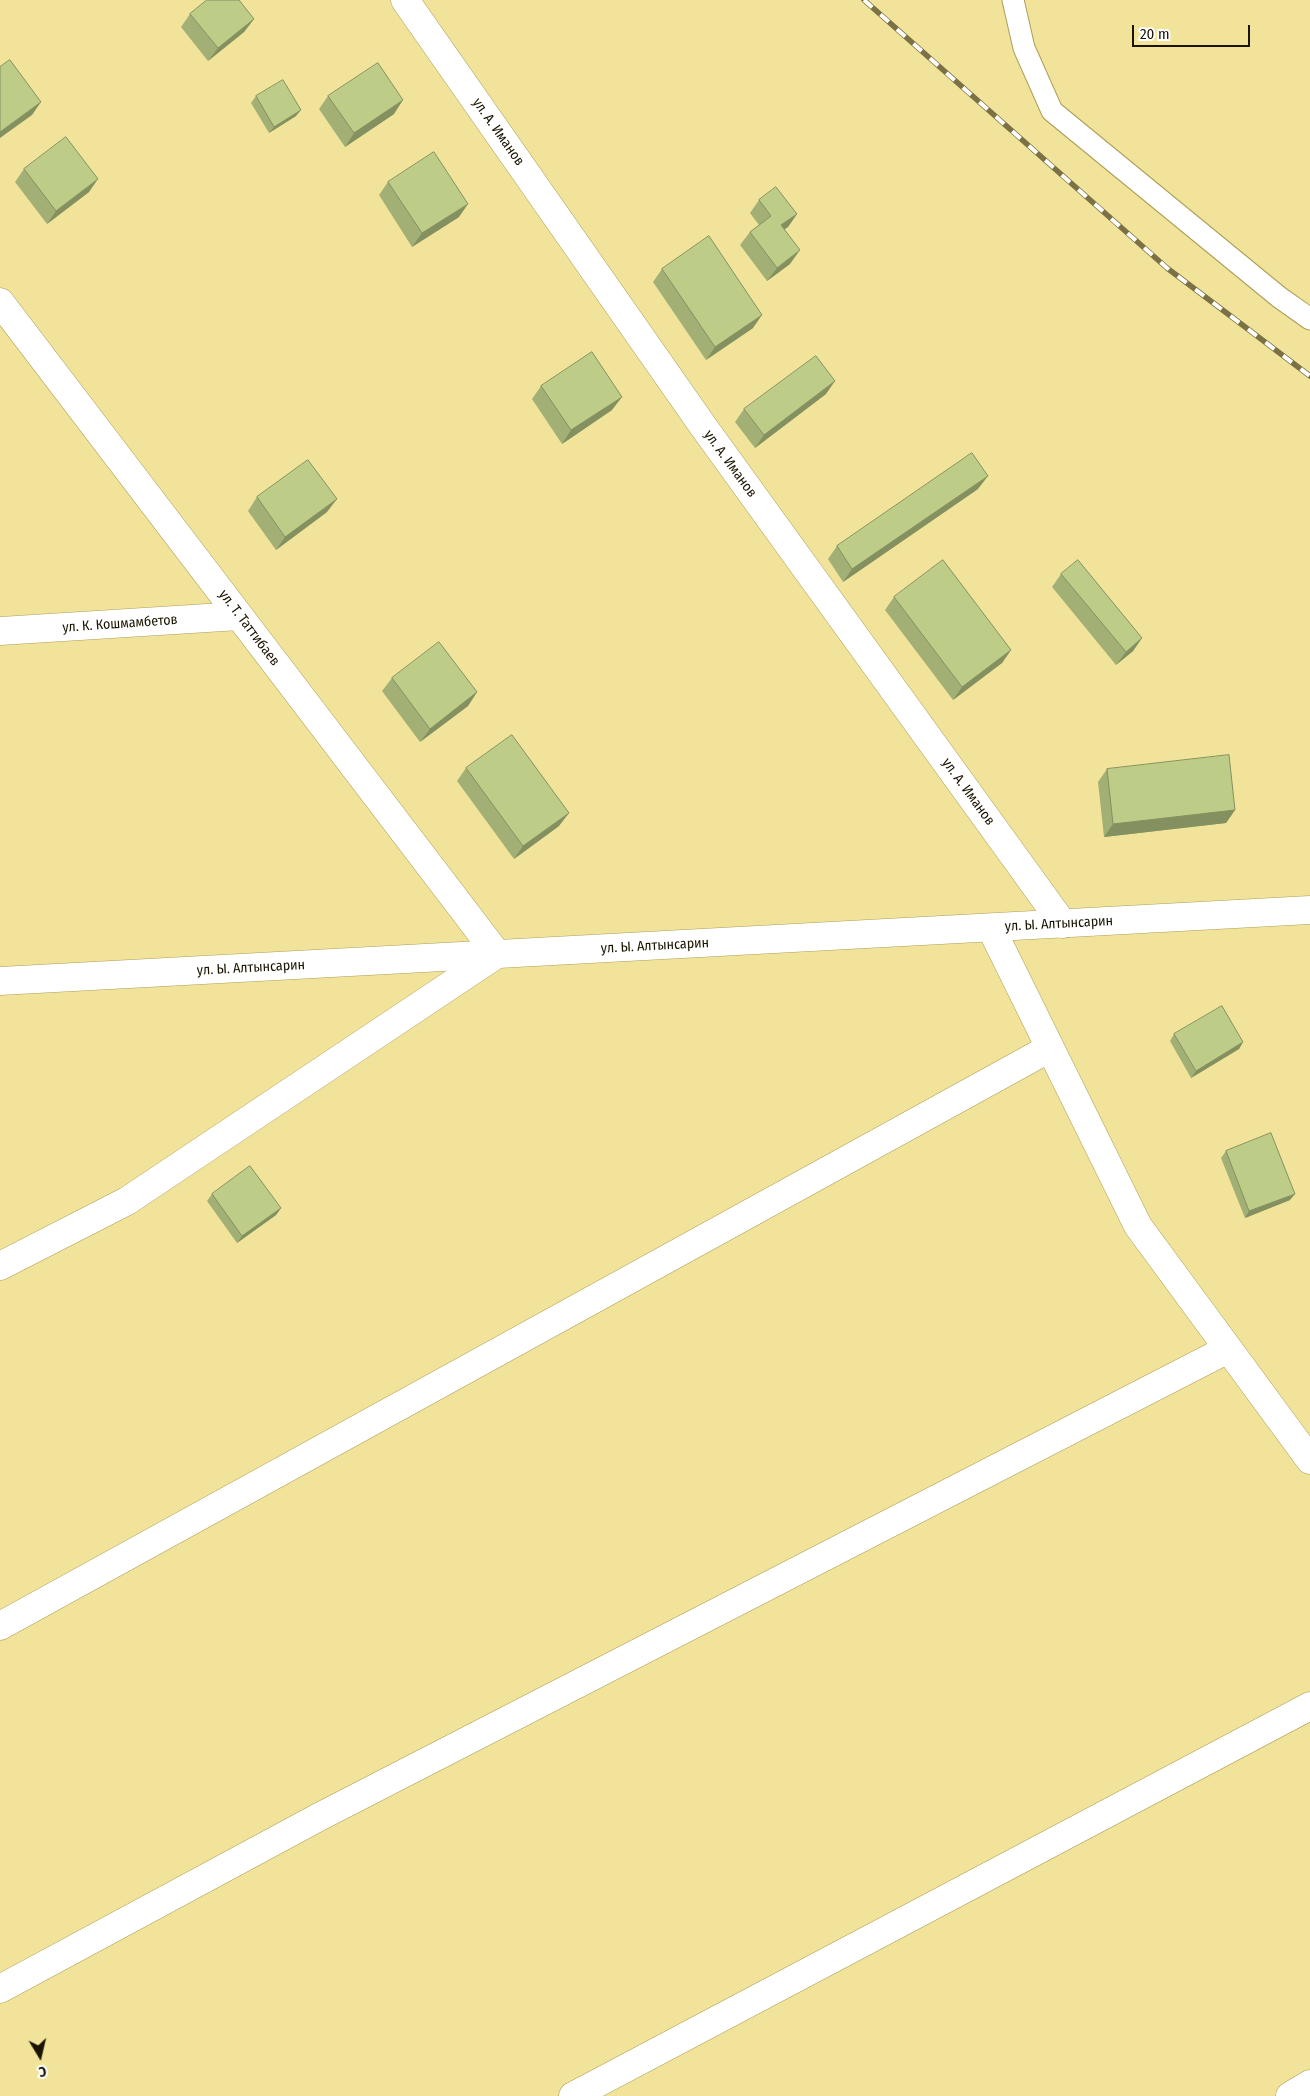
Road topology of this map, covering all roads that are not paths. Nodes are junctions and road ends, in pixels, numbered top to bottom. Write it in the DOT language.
graph roads {
  1 [pos="405,0"];
  2 [pos="1013,0"];
  3 [pos="0,302"];
  4 [pos="1310,319"];
  5 [pos="239,616"];
  6 [pos="0,631"];
  7 [pos="1310,910"];
  8 [pos="1063,924"];
  9 [pos="991,928"];
  10 [pos="497,954"];
  11 [pos="0,981"];
  12 [pos="1050,1048"];
  13 [pos="0,1266"];
  14 [pos="1228,1349"];
  15 [pos="1310,1460"];
  16 [pos="0,1626"];
  17 [pos="1310,1706"];
  18 [pos="0,1989"];
  19 [pos="1310,2084"];
  20 [pos="572,2096"];
  21 [pos="1290,2096"];
  1 -- 8 [label="street, ул. А. Иманов"];
  2 -- 4 [label="lane"];
  3 -- 5 [label="street, ул. Т. Таттибаев"];
  5 -- 6 [label="street, ул. К. Кошмамбетов"];
  5 -- 10 [label="street, ул. Т. Таттибаев"];
  7 -- 8 [label="street, ул. Ы. Алтынсарин"];
  8 -- 9 [label="street, ул. Ы. Алтынсарин"];
  9 -- 10 [label="street, ул. Ы. Алтынсарин"];
  9 -- 12 [label="street"];
  10 -- 11 [label="street, ул. Ы. Алтынсарин"];
  10 -- 13 [label="street"];
  12 -- 14 [label="street"];
  12 -- 16 [label="street"];
  14 -- 15 [label="street"];
  14 -- 18 [label="street"];
  17 -- 20 [label="street"];
  19 -- 21 [label="street"];
}
